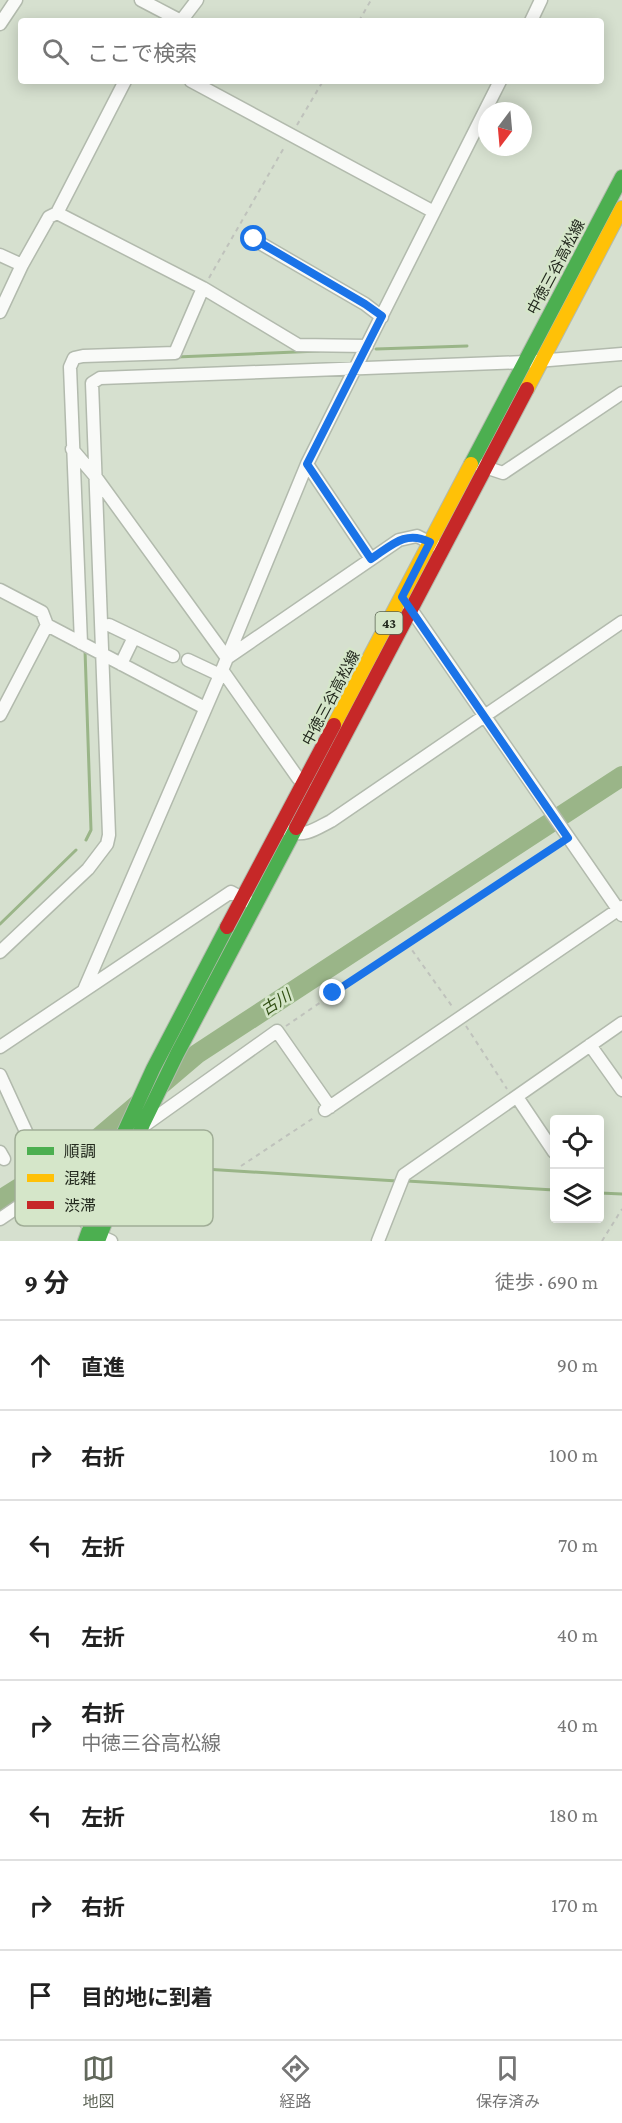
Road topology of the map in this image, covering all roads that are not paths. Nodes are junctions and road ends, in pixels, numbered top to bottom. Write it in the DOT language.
graph roads {
  1 [pos="16,0"];
  2 [pos="141,0"];
  3 [pos="197,0"];
  4 [pos="541,0"];
  5 [pos="175,18"];
  6 [pos="183,18"];
  7 [pos="532,18"];
  8 [pos="0,24"];
  9 [pos="123,84"];
  10 [pos="197,84"];
  11 [pos="498,84"];
  12 [pos="622,177"];
  13 [pos="622,208"];
  14 [pos="434,212"];
  15 [pos="57,213"];
  16 [pos="254,239"];
  17 [pos="0,255"];
  18 [pos="22,265"];
  19 [pos="203,288"];
  20 [pos="0,312"];
  21 [pos="382,316"];
  22 [pos="367,346"];
  23 [pos="622,354"];
  24 [pos="543,360"];
  25 [pos="525,362"];
  26 [pos="355,370"];
  27 [pos="622,393"];
  28 [pos="72,449"];
  29 [pos="472,462"];
  30 [pos="307,464"];
  31 [pos="486,468"];
  32 [pos="95,476"];
  33 [pos="430,542"];
  34 [pos="443,549"];
  35 [pos="371,559"];
  36 [pos="0,590"];
  37 [pos="402,597"];
  38 [pos="411,610"];
  39 [pos="622,622"];
  40 [pos="47,624"];
  41 [pos="109,625"];
  42 [pos="135,637"];
  43 [pos="81,643"];
  44 [pos="102,654"];
  45 [pos="173,656"];
  46 [pos="188,660"];
  47 [pos="121,664"];
  48 [pos="223,668"];
  49 [pos="205,708"];
  50 [pos="0,715"];
  51 [pos="484,717"];
  52 [pos="305,782"];
  53 [pos="287,830"];
  54 [pos="249,902"];
  55 [pos="621,910"];
  56 [pos="0,952"];
  57 [pos="84,990"];
  58 [pos="622,1023"];
  59 [pos="590,1045"];
  60 [pos="0,1047"];
  61 [pos="0,1075"];
  62 [pos="622,1090"];
  63 [pos="517,1097"];
  64 [pos="142,1126"];
  65 [pos="25,1130"];
  66 [pos="125,1130"];
  67 [pos="140,1130"];
  68 [pos="550,1145"];
  69 [pos="15,1208"];
  70 [pos="0,1219"];
  71 [pos="99,1236"];
  72 [pos="84,1241"];
  73 [pos="378,1241"];
  1 -- 8 [label="street"];
  2 -- 5 [label="street"];
  3 -- 6 [label="street"];
  4 -- 7 [label="street"];
  9 -- 15 [label="street"];
  10 -- 14 [label="street"];
  11 -- 14 [label="street"];
  12 -- 25 [label="main road, 中徳三谷高松線 / 43"];
  13 -- 24 [label="main road, 中徳三谷高松線 / 43"];
  14 -- 21 [label="street"];
  15 -- 18 [label="street"];
  15 -- 19 [label="street"];
  16 -- 21 [label="street"];
  17 -- 18 [label="street"];
  18 -- 20 [label="street"];
  19 -- 22 [label="street"];
  19 -- 28 [label="street"];
  21 -- 22 [label="street"];
  22 -- 26 [label="street"];
  23 -- 24 [label="street"];
  24 -- 25 [label="street"];
  24 -- 31 [label="main road, 中徳三谷高松線 / 43"];
  25 -- 26 [label="street"];
  25 -- 29 [label="main road, 中徳三谷高松線 / 43"];
  26 -- 30 [label="street"];
  26 -- 32 [label="street"];
  27 -- 31 [label="street"];
  28 -- 32 [label="street"];
  28 -- 43 [label="street"];
  29 -- 31 [label="street"];
  29 -- 33 [label="main road, 中徳三谷高松線 / 43"];
  30 -- 35 [label="street"];
  30 -- 48 [label="street"];
  31 -- 34 [label="main road, 中徳三谷高松線 / 43"];
  32 -- 44 [label="street"];
  32 -- 48 [label="street"];
  33 -- 34 [label="street"];
  33 -- 35 [label="street"];
  33 -- 37 [label="main road, 中徳三谷高松線 / 43"];
  34 -- 38 [label="main road, 中徳三谷高松線 / 43"];
  35 -- 48 [label="street"];
  36 -- 40 [label="street"];
  37 -- 38 [label="street"];
  37 -- 52 [label="main road, 中徳三谷高松線 / 43"];
  38 -- 51 [label="street"];
  38 -- 53 [label="main road, 中徳三谷高松線 / 43"];
  39 -- 51 [label="street"];
  40 -- 43 [label="street"];
  40 -- 50 [label="street"];
  41 -- 42 [label="street"];
  42 -- 45 [label="street"];
  42 -- 47 [label="street"];
  43 -- 44 [label="street"];
  44 -- 47 [label="street"];
  44 -- 56 [label="street"];
  46 -- 48 [label="street"];
  47 -- 49 [label="street"];
  48 -- 49 [label="street"];
  48 -- 52 [label="street"];
  49 -- 57 [label="street"];
  51 -- 53 [label="street"];
  51 -- 55 [label="street"];
  52 -- 53 [label="main road, 中徳三谷高松線 / 43"];
  53 -- 54 [label="main road, 中徳三谷高松線 / 43"];
  54 -- 57 [label="street"];
  54 -- 64 [label="main road, 中徳三谷高松線 / 43"];
  54 -- 66 [label="main road, 中徳三谷高松線 / 43"];
  55 -- 64 [label="street"];
  57 -- 60 [label="street"];
  58 -- 59 [label="street"];
  59 -- 62 [label="street"];
  59 -- 63 [label="street"];
  61 -- 65 [label="street"];
  63 -- 68 [label="street"];
  63 -- 73 [label="street"];
  64 -- 67 [label="main road, 中徳三谷高松線 / 43"];
  69 -- 70 [label="street"];
  71 -- 72 [label="main road, 中徳三谷高松線 / 43"];
}
